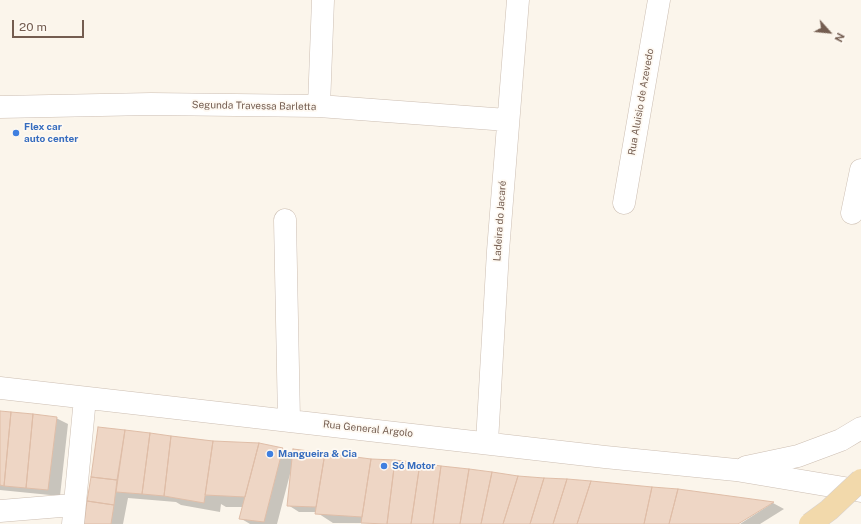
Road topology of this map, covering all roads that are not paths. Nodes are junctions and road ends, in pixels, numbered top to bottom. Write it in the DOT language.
graph roads {
  1 [pos="323,0"];
  2 [pos="518,0"];
  3 [pos="659,0"];
  4 [pos="319,106"];
  5 [pos="0,107"];
  6 [pos="507,120"];
  7 [pos="861,170"];
  8 [pos="624,203"];
  9 [pos="852,214"];
  10 [pos="285,220"];
  11 [pos="0,388"];
  12 [pos="85,398"];
  13 [pos="289,420"];
  14 [pos="861,428"];
  15 [pos="487,442"];
  16 [pos="736,470"];
  17 [pos="861,480"];
  18 [pos="861,491"];
  19 [pos="0,511"];
  20 [pos="73,514"];
  21 [pos="810,524"];
  1 -- 4 [label="street"];
  2 -- 6 [label="street, Ladeira do Jacaré"];
  3 -- 8 [label="street, Rua Aluisio de Azevedo"];
  4 -- 5 [label="street, Segunda Travessa Barletta"];
  4 -- 6 [label="street, Segunda Travessa Barletta"];
  6 -- 15 [label="street, Ladeira do Jacaré"];
  7 -- 9 [label="street"];
  10 -- 13 [label="street"];
  11 -- 12 [label="street, Rua General Argolo"];
  12 -- 13 [label="street, Rua General Argolo"];
  12 -- 20 [label="street"];
  13 -- 15 [label="street, Rua General Argolo"];
  14 -- 16 [label="street"];
  15 -- 16 [label="street, Rua General Argolo"];
  16 -- 18 [label="street"];
  17 -- 21 [label="main road, bridge"];
  19 -- 20 [label="street"];
}
